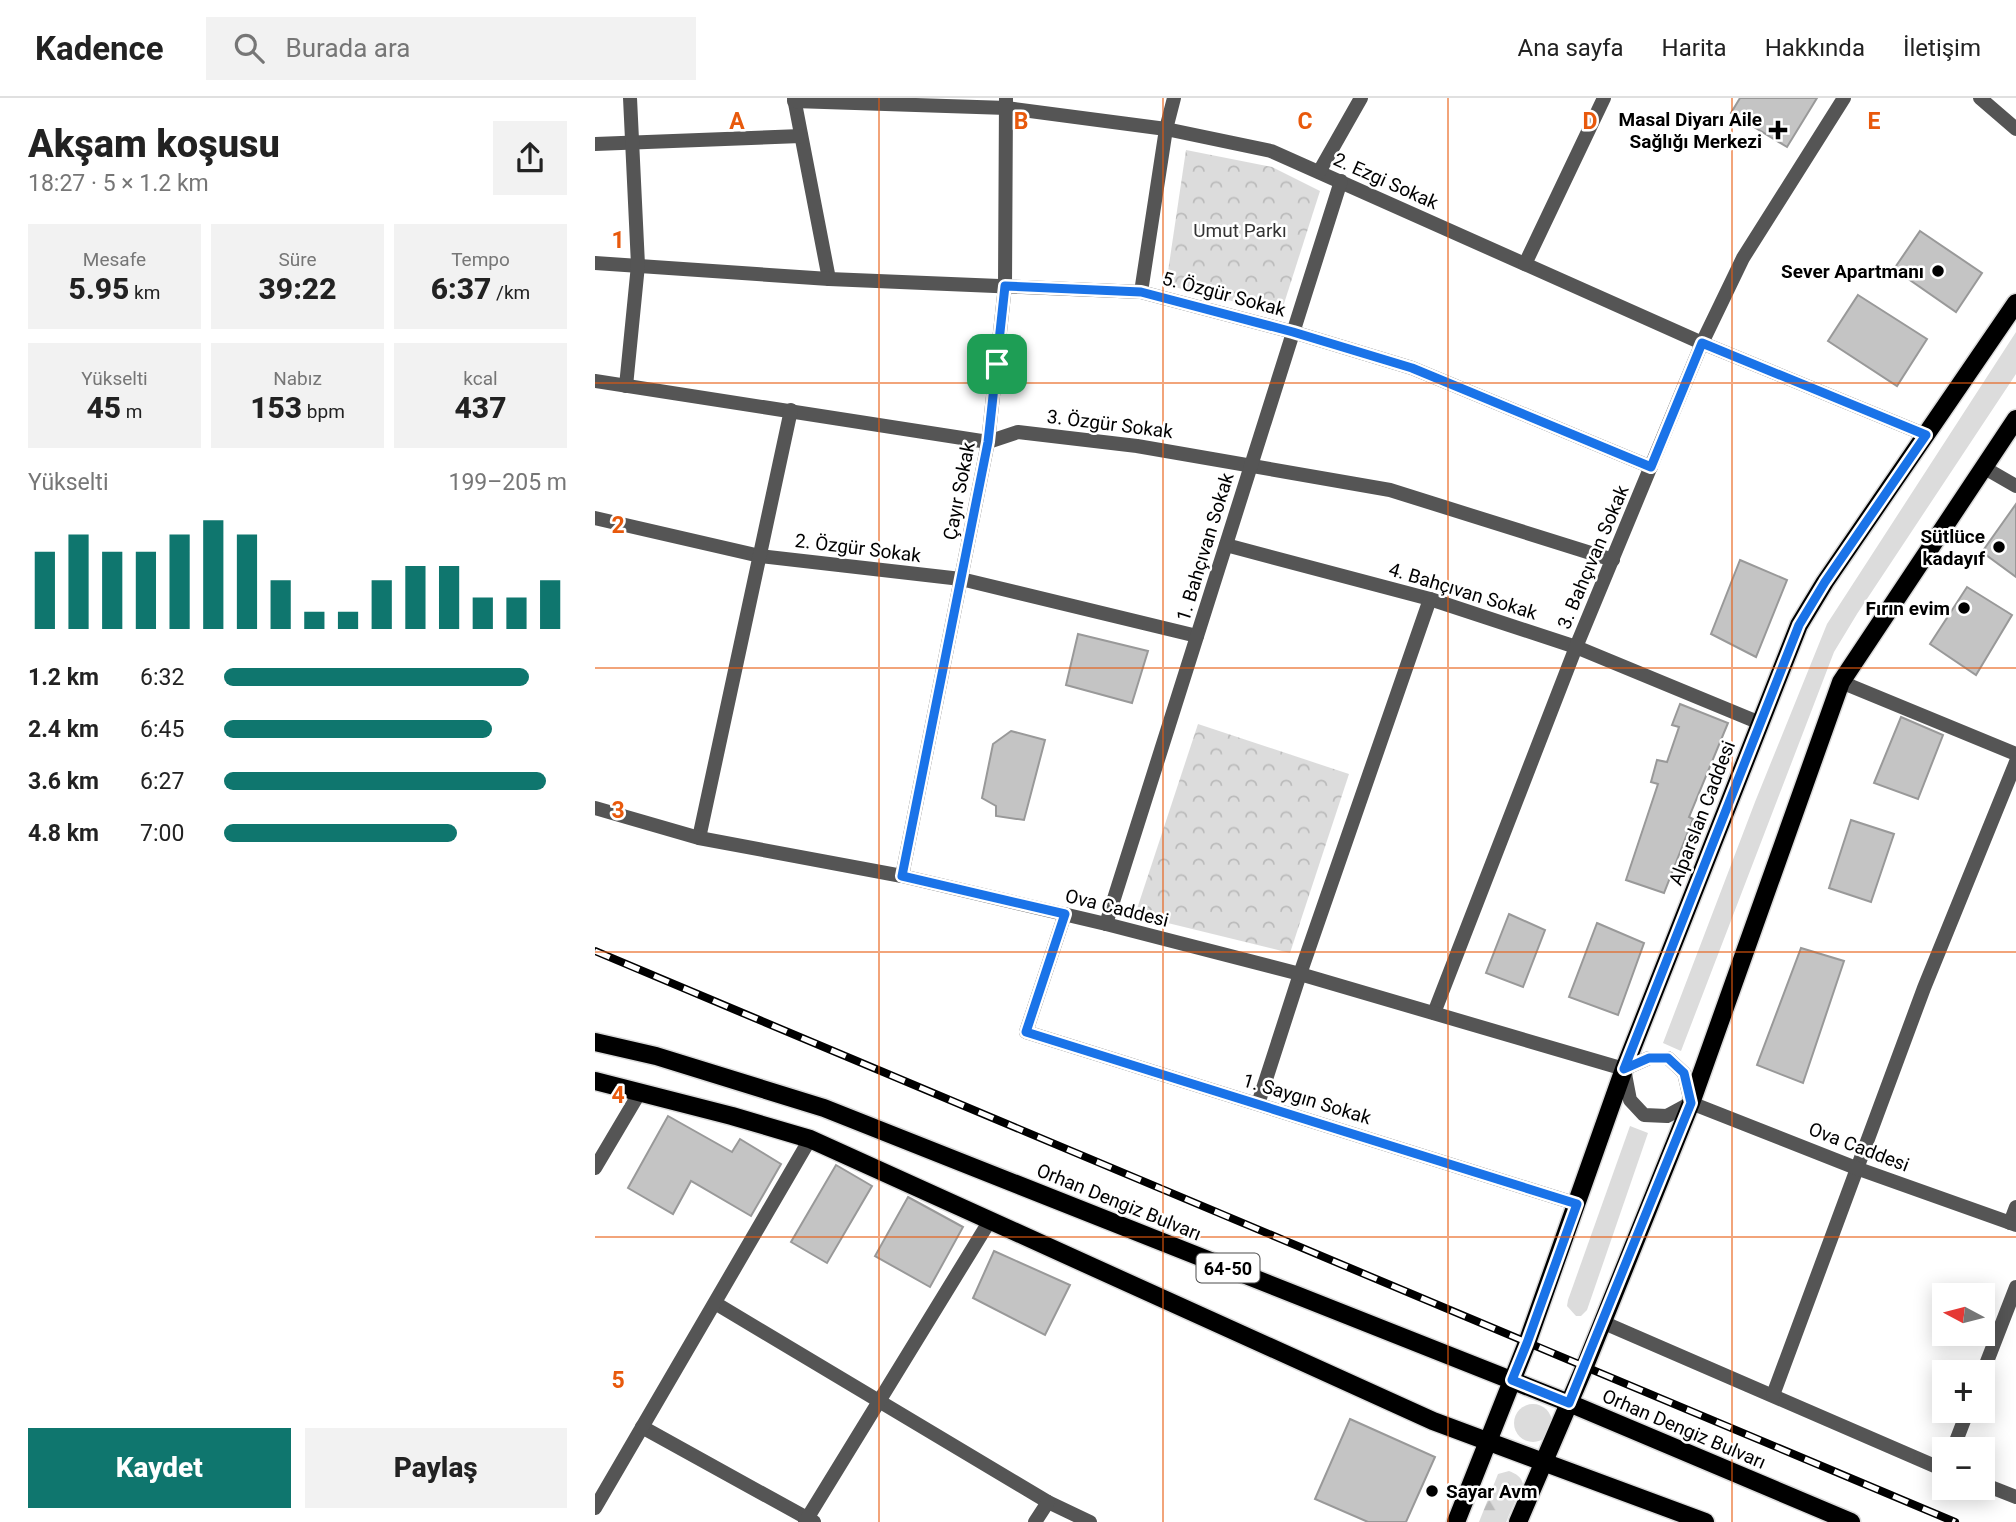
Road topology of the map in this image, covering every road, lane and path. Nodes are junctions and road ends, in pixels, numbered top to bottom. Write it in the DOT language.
graph roads {
  1 [pos="630,98"];
  2 [pos="1174,98"];
  3 [pos="1361,98"];
  4 [pos="1844,98"];
  5 [pos="1980,98"];
  6 [pos="794,99"];
  7 [pos="1600,99"];
  8 [pos="1007,103"];
  9 [pos="1166,129"];
  10 [pos="2016,129"];
  11 [pos="801,136"];
  12 [pos="633,142"];
  13 [pos="595,144"];
  14 [pos="1319,172"];
  15 [pos="1341,181"];
  16 [pos="595,263"];
  17 [pos="1525,264"];
  18 [pos="638,265"];
  19 [pos="829,279"];
  20 [pos="1005,286"];
  21 [pos="1141,292"];
  22 [pos="2016,303"];
  23 [pos="1293,332"];
  24 [pos="1702,343"];
  25 [pos="595,381"];
  26 [pos="626,386"];
  27 [pos="791,410"];
  28 [pos="2016,419"];
  29 [pos="1926,435"];
  30 [pos="988,442"];
  31 [pos="1251,464"];
  32 [pos="1651,467"];
  33 [pos="1983,467"];
  34 [pos="2016,486"];
  35 [pos="595,518"];
  36 [pos="1226,545"];
  37 [pos="760,556"];
  38 [pos="1613,560"];
  39 [pos="961,579"];
  40 [pos="1430,599"];
  41 [pos="1197,636"];
  42 [pos="1576,647"];
  43 [pos="1840,682"];
  44 [pos="1760,723"];
  45 [pos="2016,754"];
  46 [pos="2016,762"];
  47 [pos="595,808"];
  48 [pos="699,838"];
  49 [pos="902,876"];
  50 [pos="1065,914"];
  51 [pos="1106,924"];
  52 [pos="1300,974"];
  53 [pos="1434,1013"];
  54 [pos="595,1042"];
  55 [pos="1624,1069"];
  56 [pos="595,1082"];
  57 [pos="640,1092"];
  58 [pos="1691,1103"];
  59 [pos="1258,1104"];
  60 [pos="810,1139"];
  61 [pos="595,1168"];
  62 [pos="1856,1168"];
  63 [pos="1577,1204"];
  64 [pos="2016,1207"];
  65 [pos="989,1222"];
  66 [pos="2013,1224"];
  67 [pos="2016,1287"];
  68 [pos="715,1303"];
  69 [pos="1602,1322"];
  70 [pos="1988,1360"];
  71 [pos="1512,1380"];
  72 [pos="1773,1395"];
  73 [pos="879,1402"];
  74 [pos="1569,1403"];
  75 [pos="642,1427"];
  76 [pos="1488,1442"];
  77 [pos="1544,1462"];
  78 [pos="1932,1465"];
  79 [pos="1995,1489"];
  80 [pos="2016,1497"];
  81 [pos="1048,1502"];
  82 [pos="595,1508"];
  83 [pos="809,1521"];
  84 [pos="1702,1521"];
  85 [pos="1035,1522"];
  86 [pos="1090,1522"];
  87 [pos="1456,1522"];
  88 [pos="1518,1522"];
  89 [pos="1851,1522"];
  1 -- 12 [label="street"];
  2 -- 9 [label="street"];
  3 -- 14 [label="street"];
  4 -- 24 [label="street, 3. Bahçıvan Sokak"];
  5 -- 10 [label="street"];
  6 -- 8 [label="street, 2. Ezgi Sokak"];
  6 -- 11 [label="street"];
  7 -- 17 [label="street"];
  8 -- 9 [label="street, 2. Ezgi Sokak"];
  8 -- 20 [label="street, Çayır Sokak"];
  9 -- 14 [label="street, 2. Ezgi Sokak"];
  9 -- 21 [label="street"];
  11 -- 12 [label="street"];
  11 -- 19 [label="street"];
  12 -- 13 [label="street"];
  12 -- 18 [label="street"];
  14 -- 15 [label="street, 2. Ezgi Sokak"];
  15 -- 17 [label="street, 2. Ezgi Sokak"];
  15 -- 23 [label="street, 1. Bahçıvan Sokak"];
  16 -- 18 [label="street, 5. Özgür Sokak"];
  17 -- 24 [label="street, 2. Ezgi Sokak"];
  18 -- 19 [label="street, 5. Özgür Sokak"];
  18 -- 26 [label="street"];
  19 -- 20 [label="street, 5. Özgür Sokak"];
  20 -- 21 [label="street, 5. Özgür Sokak"];
  20 -- 30 [label="street, Çayır Sokak"];
  21 -- 23 [label="street, 5. Özgür Sokak"];
  22 -- 29 [label="main road, Alparslan Caddesi"];
  23 -- 31 [label="street, 1. Bahçıvan Sokak"];
  23 -- 32 [label="street, 5. Özgür Sokak"];
  24 -- 29 [label="street, 2. Ezgi Sokak"];
  24 -- 32 [label="street, 3. Bahçıvan Sokak"];
  25 -- 26 [label="street, 3. Özgür Sokak"];
  26 -- 27 [label="street, 3. Özgür Sokak"];
  27 -- 30 [label="street, 3. Özgür Sokak"];
  27 -- 37 [label="street"];
  28 -- 33 [label="main road"];
  29 -- 44 [label="main road, Alparslan Caddesi"];
  30 -- 31 [label="street, 3. Özgür Sokak"];
  30 -- 39 [label="street, Çayır Sokak"];
  31 -- 36 [label="street, 1. Bahçıvan Sokak"];
  31 -- 38 [label="street, 3. Özgür Sokak"];
  32 -- 38 [label="street, 3. Bahçıvan Sokak"];
  33 -- 34 [label="street"];
  33 -- 43 [label="main road"];
  35 -- 37 [label="street, 2. Özgür Sokak"];
  36 -- 40 [label="street, 4. Bahçıvan Sokak"];
  36 -- 41 [label="street, 1. Bahçıvan Sokak"];
  37 -- 39 [label="street, 2. Özgür Sokak"];
  37 -- 48 [label="street"];
  38 -- 42 [label="street, 3. Bahçıvan Sokak"];
  39 -- 41 [label="street, 2. Özgür Sokak"];
  39 -- 49 [label="street, Çayır Sokak"];
  40 -- 42 [label="street, 4. Bahçıvan Sokak"];
  40 -- 52 [label="street"];
  41 -- 51 [label="street, 1. Bahçıvan Sokak"];
  42 -- 44 [label="street, 4. Bahçıvan Sokak"];
  42 -- 53 [label="street, 3. Bahçıvan Sokak"];
  43 -- 45 [label="street"];
  43 -- 58 [label="main road"];
  44 -- 55 [label="main road, Alparslan Caddesi"];
  46 -- 62 [label="street"];
  47 -- 48 [label="street, Ova Caddesi"];
  48 -- 49 [label="street, Ova Caddesi"];
  49 -- 50 [label="street, Ova Caddesi"];
  50 -- 51 [label="street, Ova Caddesi"];
  50 -- 59 [label="street, 1. Saygın Sokak"];
  51 -- 52 [label="street, Ova Caddesi"];
  52 -- 53 [label="street, Ova Caddesi"];
  52 -- 59 [label="street"];
  53 -- 55 [label="street, Ova Caddesi"];
  54 -- 71 [label="main road, Orhan Dengiz Bulvarı / 64-50"];
  55 -- 58 [label="street"];
  55 -- 58 [label="street"];
  55 -- 63 [label="main road, Alparslan Caddesi"];
  56 -- 57 [label="main road"];
  57 -- 60 [label="main road"];
  57 -- 61 [label="street"];
  58 -- 62 [label="street, Ova Caddesi"];
  58 -- 69 [label="main road"];
  59 -- 63 [label="street, 1. Saygın Sokak"];
  60 -- 65 [label="main road"];
  60 -- 68 [label="street"];
  62 -- 66 [label="street, Ova Caddesi"];
  62 -- 72 [label="street"];
  63 -- 71 [label="main road, Alparslan Caddesi"];
  64 -- 66 [label="street"];
  65 -- 73 [label="street"];
  65 -- 76 [label="main road"];
  67 -- 70 [label="street"];
  68 -- 73 [label="street"];
  68 -- 75 [label="street"];
  69 -- 72 [label="street"];
  69 -- 74 [label="main road"];
  71 -- 74 [label="main road, Orhan Dengiz Bulvarı / 64-50"];
  71 -- 76 [label="main road, Alparslan Caddesi"];
  72 -- 78 [label="street"];
  73 -- 81 [label="street"];
  73 -- 83 [label="street"];
  74 -- 77 [label="main road"];
  74 -- 89 [label="main road, Orhan Dengiz Bulvarı / 64-50"];
  75 -- 82 [label="street"];
  75 -- 83 [label="street"];
  76 -- 77 [label="main road"];
  76 -- 87 [label="main road, Alparslan Caddesi"];
  77 -- 84 [label="main road"];
  77 -- 88 [label="main road"];
  79 -- 80 [label="street"];
  81 -- 85 [label="street"];
  81 -- 86 [label="street"];
}
